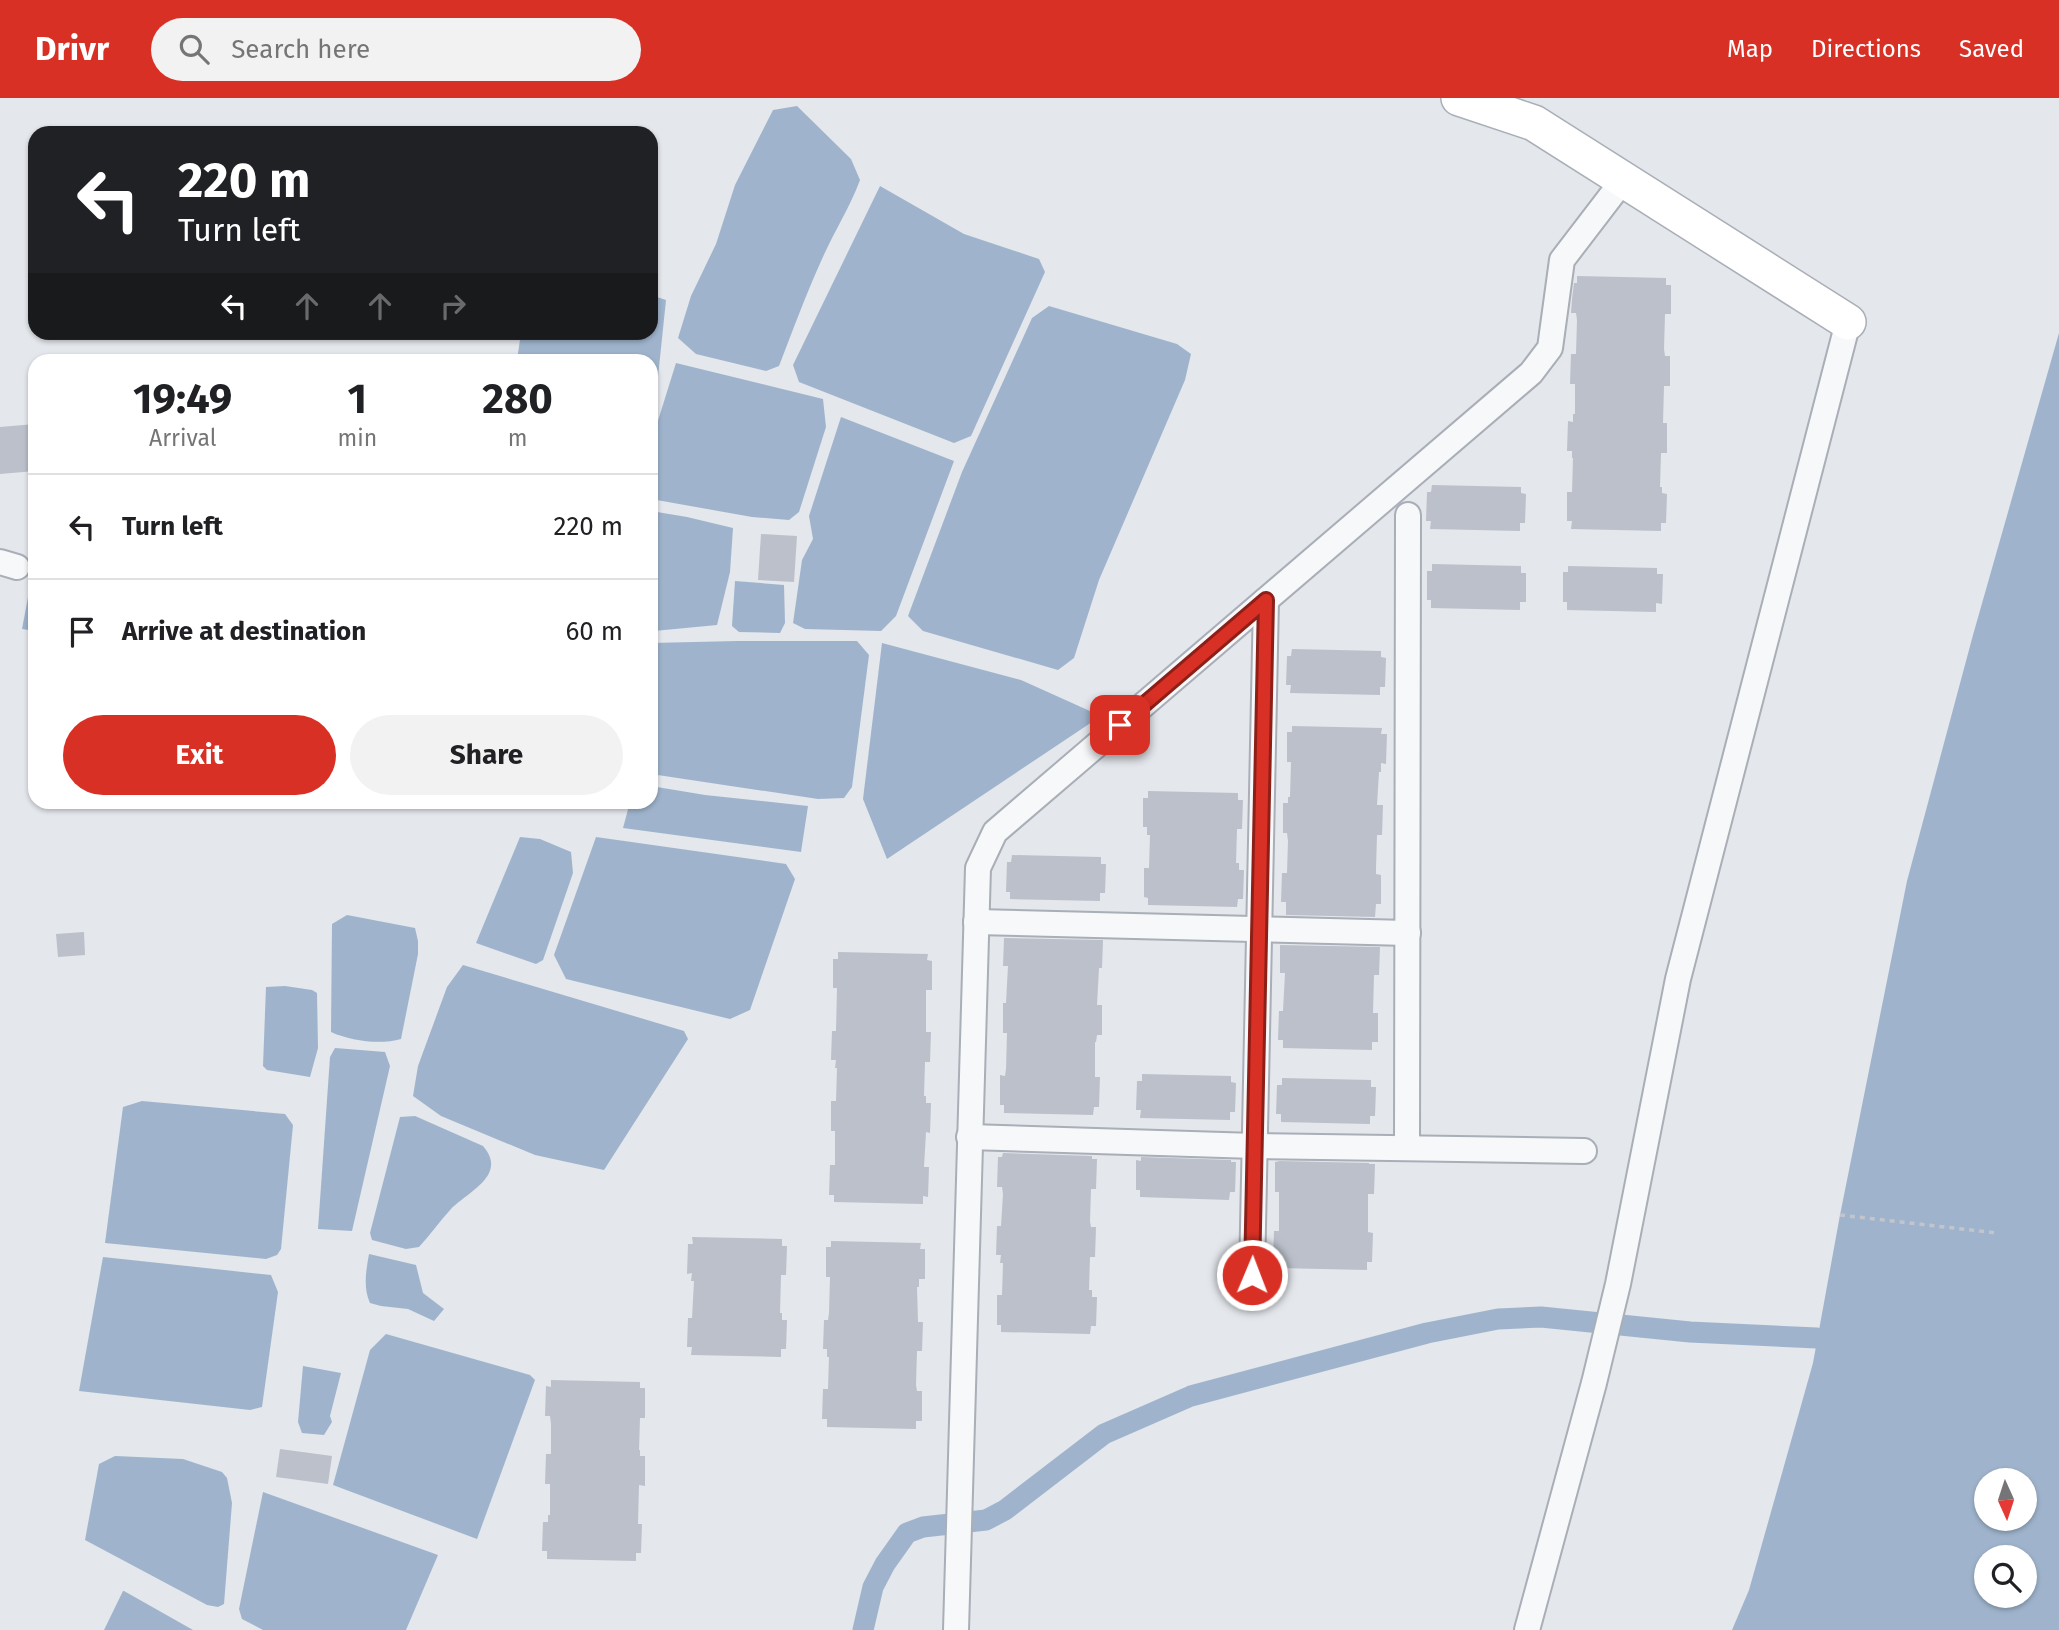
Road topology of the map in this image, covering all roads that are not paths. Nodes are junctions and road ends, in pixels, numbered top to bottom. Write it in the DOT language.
graph roads {
  1 [pos="1459,98"];
  2 [pos="1624,179"];
  3 [pos="1848,322"];
  4 [pos="1408,515"];
  5 [pos="1266,600"];
  6 [pos="976,922"];
  7 [pos="1259,930"];
  8 [pos="1408,933"];
  9 [pos="970,1136"];
  10 [pos="1255,1146"];
  11 [pos="1408,1148"];
  12 [pos="1584,1151"];
  13 [pos="1252,1275"];
  14 [pos="956,1630"];
  15 [pos="1527,1630"];
  1 -- 2 [label="main road"];
  2 -- 3 [label="main road"];
  2 -- 5 [label="street"];
  3 -- 15 [label="street"];
  4 -- 8 [label="street"];
  5 -- 6 [label="street"];
  5 -- 7 [label="street"];
  6 -- 7 [label="street"];
  6 -- 9 [label="street"];
  7 -- 8 [label="street"];
  7 -- 10 [label="street"];
  8 -- 11 [label="street"];
  9 -- 10 [label="street"];
  9 -- 14 [label="street"];
  10 -- 11 [label="street"];
  10 -- 13 [label="street"];
  11 -- 12 [label="street"];
}
